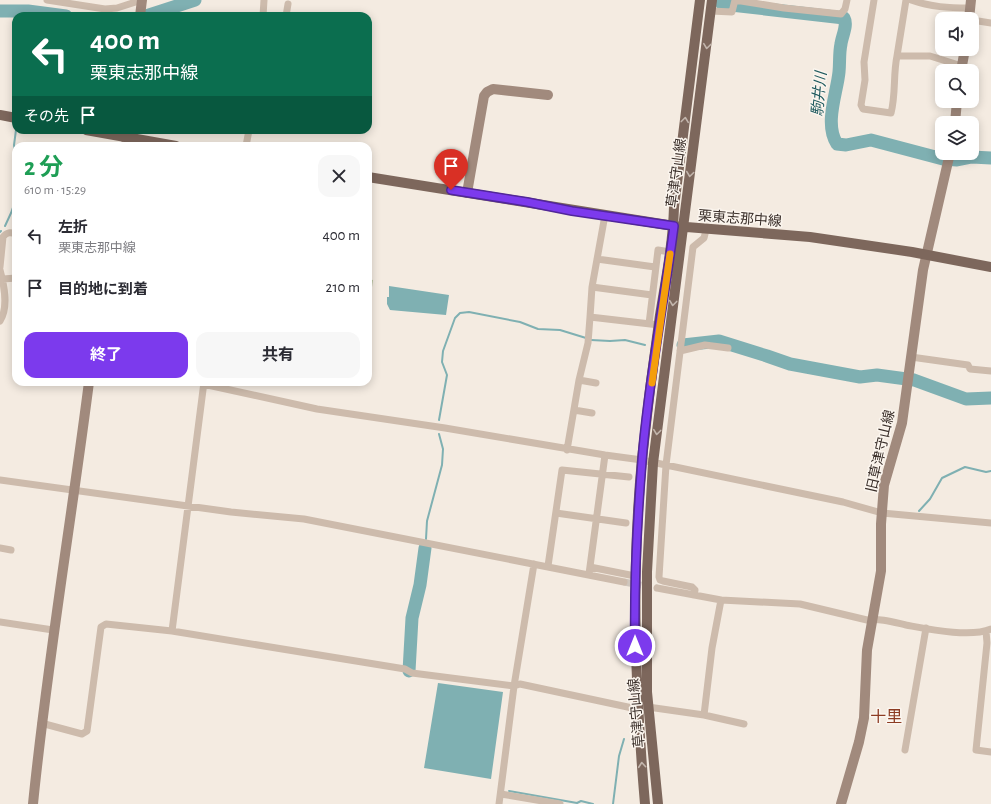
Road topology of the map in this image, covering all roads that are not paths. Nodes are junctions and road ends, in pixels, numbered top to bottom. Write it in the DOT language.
graph roads {
  1 [pos="47,0"];
  2 [pos="264,0"];
  3 [pos="847,0"];
  4 [pos="874,0"];
  5 [pos="906,0"];
  6 [pos="911,0"];
  7 [pos="81,3"];
  8 [pos="700,3"];
  9 [pos="288,4"];
  10 [pos="970,4"];
  11 [pos="141,6"];
  12 [pos="711,6"];
  13 [pos="263,12"];
  14 [pos="287,12"];
  15 [pos="979,21"];
  16 [pos="991,23"];
  17 [pos="897,56"];
  18 [pos="951,64"];
  19 [pos="548,95"];
  20 [pos="0,115"];
  21 [pos="12,117"];
  22 [pos="106,134"];
  23 [pos="127,138"];
  24 [pos="152,142"];
  25 [pos="950,160"];
  26 [pos="372,178"];
  27 [pos="467,193"];
  28 [pos="605,215"];
  29 [pos="679,227"];
  30 [pos="706,230"];
  31 [pos="12,232"];
  32 [pos="670,252"];
  33 [pos="926,254"];
  34 [pos="597,259"];
  35 [pos="0,267"];
  36 [pos="655,267"];
  37 [pos="991,267"];
  38 [pos="0,270"];
  39 [pos="12,278"];
  40 [pos="3,279"];
  41 [pos="592,287"];
  42 [pos="652,295"];
  43 [pos="590,317"];
  44 [pos="0,321"];
  45 [pos="654,325"];
  46 [pos="728,348"];
  47 [pos="680,351"];
  48 [pos="911,357"];
  49 [pos="991,369"];
  50 [pos="579,380"];
  51 [pos="596,383"];
  52 [pos="89,386"];
  53 [pos="204,386"];
  54 [pos="217,386"];
  55 [pos="574,410"];
  56 [pos="592,413"];
  57 [pos="567,450"];
  58 [pos="604,456"];
  59 [pos="642,460"];
  60 [pos="653,463"];
  61 [pos="666,465"];
  62 [pos="602,474"];
  63 [pos="630,477"];
  64 [pos="0,480"];
  65 [pos="76,491"];
  66 [pos="188,505"];
  67 [pos="556,513"];
  68 [pos="882,513"];
  69 [pos="596,519"];
  70 [pos="626,523"];
  71 [pos="991,523"];
  72 [pos="0,548"];
  73 [pos="11,550"];
  74 [pos="534,564"];
  75 [pos="548,566"];
  76 [pos="589,571"];
  77 [pos="635,576"];
  78 [pos="624,582"];
  79 [pos="657,588"];
  80 [pos="694,595"];
  81 [pos="721,600"];
  82 [pos="872,619"];
  83 [pos="0,622"];
  84 [pos="926,628"];
  85 [pos="53,630"];
  86 [pos="989,630"];
  87 [pos="172,631"];
  88 [pos="514,686"];
  89 [pos="648,707"];
  90 [pos="637,709"];
  91 [pos="704,715"];
  92 [pos="41,723"];
  93 [pos="744,724"];
  94 [pos="905,750"];
  95 [pos="991,752"];
  96 [pos="501,794"];
  97 [pos="33,804"];
  98 [pos="499,804"];
  99 [pos="560,804"];
  100 [pos="645,804"];
  101 [pos="658,804"];
  102 [pos="841,804"];
  1 -- 7 [label="street"];
  2 -- 13 [label="street"];
  3 -- 12 [label="street"];
  4 -- 17 [label="street"];
  5 -- 17 [label="street"];
  6 -- 10 [label="street"];
  7 -- 11 [label="street"];
  29 -- 8 [label="main road, 草津守山線, one-way"];
  9 -- 14 [label="street"];
  12 -- 29 [label="main road, 草津守山線, one-way"];
  15 -- 16 [label="street"];
  17 -- 18 [label="street"];
  19 -- 27 [label="street"];
  20 -- 21 [label="main road"];
  22 -- 23 [label="main road"];
  23 -- 24 [label="main road"];
  25 -- 33 [label="street, 旧草津守山線"];
  26 -- 27 [label="main road, 栗東志那中線"];
  27 -- 28 [label="main road, 栗東志那中線"];
  28 -- 29 [label="main road, 栗東志那中線"];
  28 -- 34 [label="street"];
  29 -- 30 [label="main road, 栗東志那中線"];
  29 -- 32 [label="main road, 草津守山線"];
  29 -- 60 [label="main road, 草津守山線, one-way"];
  30 -- 33 [label="main road, 栗東志那中線"];
  30 -- 47 [label="street"];
  31 -- 35 [label="street"];
  32 -- 36 [label="street"];
  32 -- 45 [label="main road, 草津守山線"];
  33 -- 37 [label="main road, 栗東志那中線"];
  33 -- 48 [label="street, 旧草津守山線"];
  34 -- 36 [label="street"];
  34 -- 41 [label="street"];
  36 -- 42 [label="street"];
  38 -- 40 [label="street"];
  39 -- 40 [label="street"];
  40 -- 44 [label="street"];
  41 -- 42 [label="street"];
  41 -- 43 [label="street"];
  42 -- 45 [label="street"];
  43 -- 45 [label="street"];
  43 -- 50 [label="street"];
  45 -- 59 [label="main road, 草津守山線"];
  46 -- 47 [label="street"];
  47 -- 61 [label="street"];
  48 -- 49 [label="street"];
  48 -- 68 [label="street, 旧草津守山線"];
  50 -- 51 [label="street"];
  50 -- 55 [label="street"];
  52 -- 65 [label="street"];
  53 -- 66 [label="street"];
  54 -- 57 [label="street"];
  55 -- 56 [label="street"];
  55 -- 57 [label="street"];
  57 -- 58 [label="street"];
  58 -- 59 [label="street"];
  58 -- 62 [label="street"];
  59 -- 60 [label="street"];
  59 -- 77 [label="main road, 草津守山線"];
  60 -- 61 [label="street"];
  60 -- 89 [label="main road, 草津守山線"];
  61 -- 68 [label="street"];
  61 -- 80 [label="street"];
  62 -- 63 [label="street"];
  62 -- 67 [label="street"];
  62 -- 69 [label="street"];
  64 -- 65 [label="street"];
  65 -- 66 [label="street"];
  65 -- 85 [label="street"];
  66 -- 74 [label="street"];
  66 -- 87 [label="street"];
  67 -- 69 [label="street"];
  67 -- 75 [label="street"];
  68 -- 71 [label="street"];
  68 -- 82 [label="street, 旧草津守山線"];
  69 -- 70 [label="street"];
  69 -- 76 [label="street"];
  72 -- 73 [label="street"];
  74 -- 75 [label="street"];
  74 -- 88 [label="street"];
  75 -- 76 [label="street"];
  76 -- 77 [label="street"];
  76 -- 78 [label="street"];
  77 -- 90 [label="main road, 草津守山線"];
  79 -- 80 [label="street"];
  80 -- 81 [label="street"];
  81 -- 82 [label="street"];
  81 -- 91 [label="street"];
  82 -- 84 [label="street"];
  82 -- 102 [label="street, 旧草津守山線"];
  83 -- 85 [label="street"];
  84 -- 86 [label="street"];
  84 -- 94 [label="street"];
  85 -- 92 [label="street"];
  86 -- 95 [label="street"];
  87 -- 88 [label="street"];
  87 -- 92 [label="street"];
  88 -- 90 [label="street"];
  88 -- 96 [label="street"];
  89 -- 91 [label="street"];
  89 -- 101 [label="main road, 草津守山線"];
  100 -- 90 [label="main road, 草津守山線, one-way"];
  91 -- 93 [label="street"];
  92 -- 97 [label="street"];
  96 -- 98 [label="street"];
  96 -- 99 [label="street"];
}
